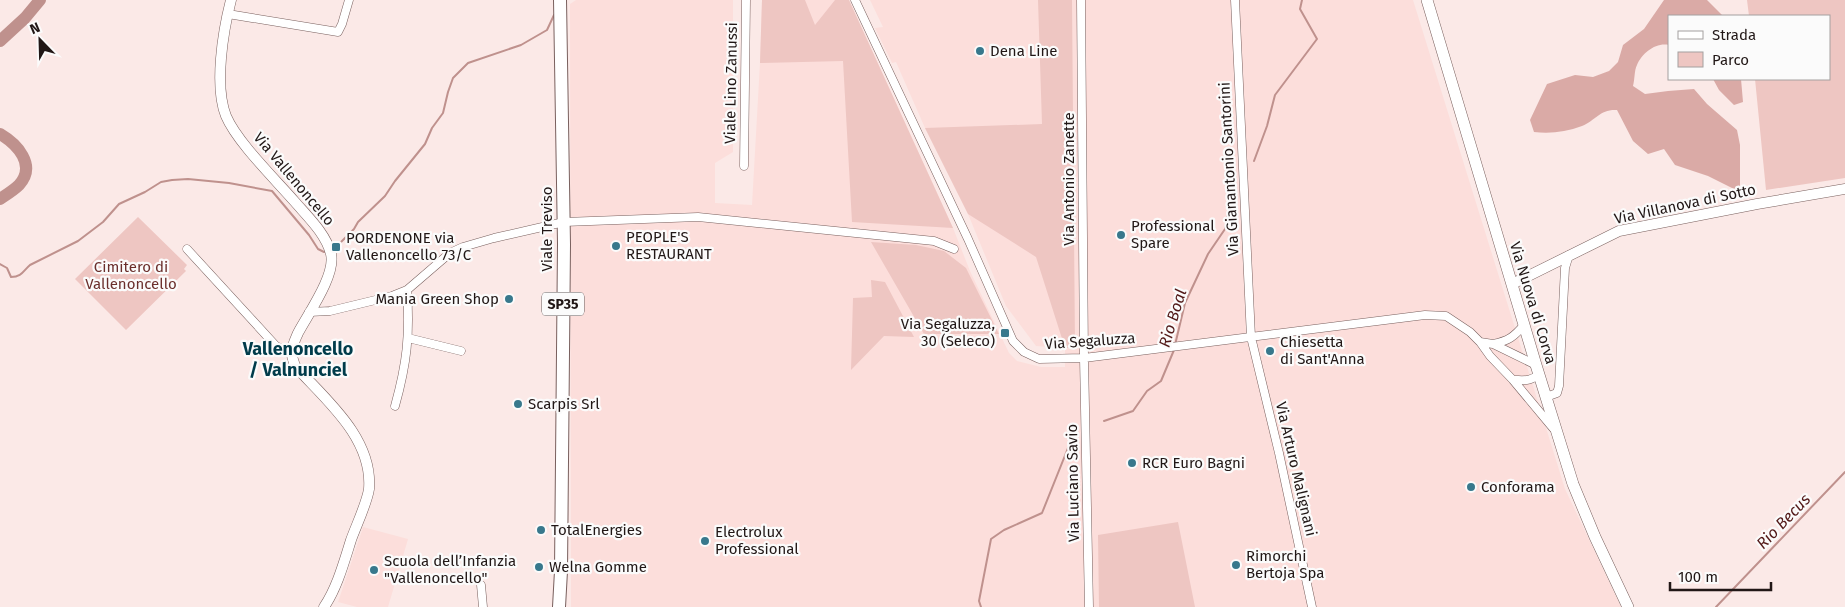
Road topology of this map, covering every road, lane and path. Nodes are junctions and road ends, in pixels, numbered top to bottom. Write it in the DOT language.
graph roads {
  1 [pos="231,0"];
  2 [pos="349,0"];
  3 [pos="560,0"];
  4 [pos="746,0"];
  5 [pos="855,0"];
  6 [pos="1082,0"];
  7 [pos="1235,0"];
  8 [pos="1427,0"];
  9 [pos="228,14"];
  10 [pos="744,166"];
  11 [pos="1845,190"];
  12 [pos="564,222"];
  13 [pos="187,249"];
  14 [pos="954,249"];
  15 [pos="1569,255"];
  16 [pos="1512,284"];
  17 [pos="407,290"];
  18 [pos="308,312"];
  19 [pos="1524,325"];
  20 [pos="1251,337"];
  21 [pos="408,338"];
  22 [pos="1480,342"];
  23 [pos="1493,344"];
  24 [pos="460,351"];
  25 [pos="291,354"];
  26 [pos="1084,358"];
  27 [pos="1537,370"];
  28 [pos="1513,380"];
  29 [pos="1546,398"];
  30 [pos="395,406"];
  31 [pos="1558,436"];
  32 [pos="481,585"];
  33 [pos="324,607"];
  34 [pos="484,607"];
  35 [pos="559,607"];
  36 [pos="1089,607"];
  37 [pos="1312,607"];
  38 [pos="1628,607"];
  1 -- 9 [label="street, Via Vallenoncello"];
  2 -- 9 [label="street"];
  3 -- 12 [label="main road, Viale Treviso / SP35"];
  4 -- 10 [label="street, Viale Lino Zanussi"];
  5 -- 26 [label="street, Via Segaluzza"];
  6 -- 26 [label="street, Via Antonio Zanette"];
  7 -- 20 [label="street, Via Gianantonio Santorini"];
  8 -- 16 [label="main road, Via Nuova di Corva"];
  9 -- 18 [label="street, Via Vallenoncello"];
  11 -- 15 [label="street, Via Villanova di Sotto"];
  12 -- 14 [label="street"];
  12 -- 17 [label="street"];
  12 -- 35 [label="main road, Viale Treviso / SP35"];
  13 -- 25 [label="street"];
  15 -- 16 [label="street, Via Villanova di Sotto"];
  15 -- 29 [label="street"];
  16 -- 19 [label="main road, Via Nuova di Corva"];
  17 -- 18 [label="street"];
  17 -- 21 [label="street"];
  18 -- 25 [label="street, Via Vallenoncello"];
  19 -- 23 [label="street"];
  19 -- 27 [label="main road, Via Nuova di Corva"];
  20 -- 22 [label="street, Via Segaluzza"];
  20 -- 26 [label="street, Via Segaluzza"];
  20 -- 37 [label="street, Via Arturo Malignani"];
  21 -- 24 [label="street"];
  21 -- 30 [label="street"];
  22 -- 23 [label="street"];
  22 -- 28 [label="street, Via Segaluzza"];
  23 -- 27 [label="street"];
  25 -- 33 [label="street"];
  26 -- 36 [label="street, Via Luciano Savio"];
  27 -- 28 [label="street"];
  27 -- 29 [label="main road, Via Nuova di Corva"];
  28 -- 31 [label="street, Via Segaluzza"];
  29 -- 31 [label="main road, Via Nuova di Corva"];
  31 -- 38 [label="main road, Via Nuova di Corva"];
  32 -- 34 [label="street"];
}
